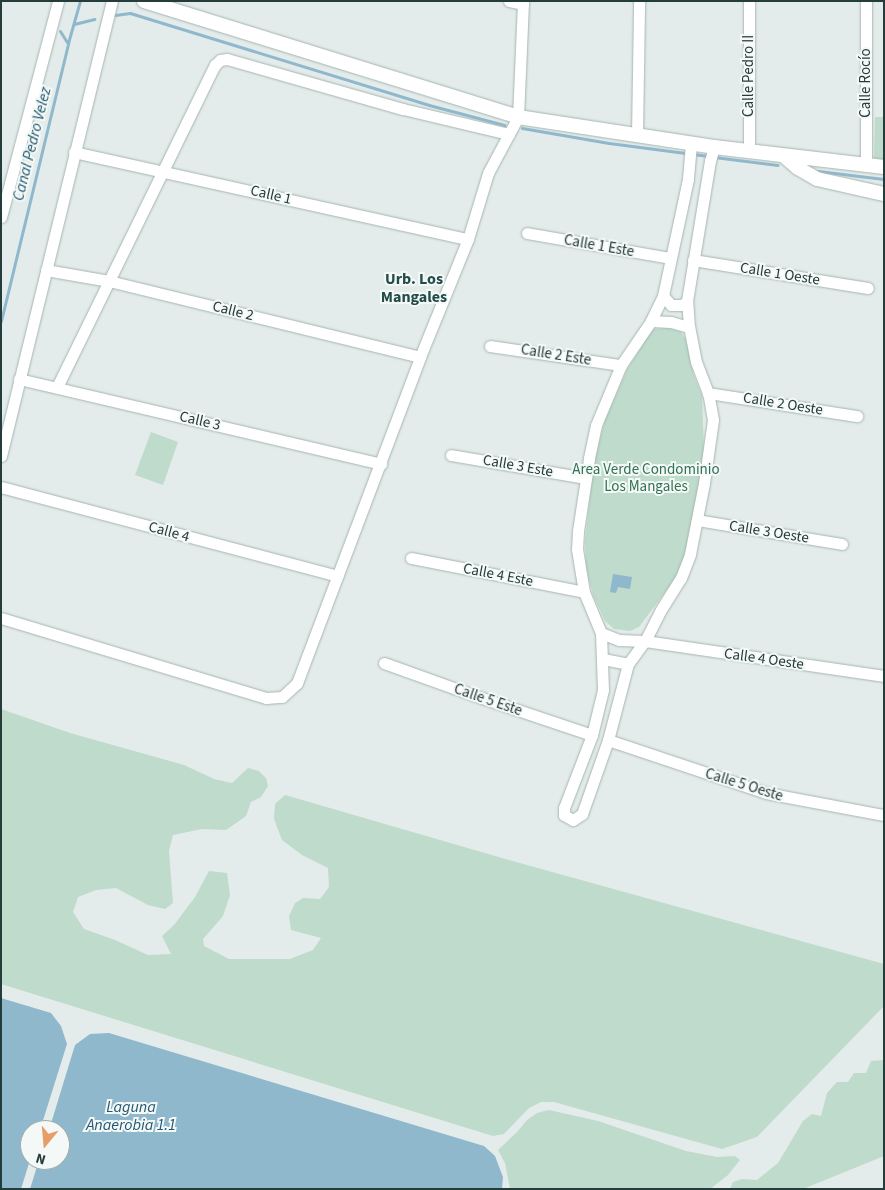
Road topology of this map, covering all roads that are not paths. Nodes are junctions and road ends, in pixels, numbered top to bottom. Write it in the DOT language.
graph roads {
  1 [pos="58,1"];
  2 [pos="112,1"];
  3 [pos="144,1"];
  4 [pos="509,1"];
  5 [pos="639,1"];
  6 [pos="749,1"];
  7 [pos="866,1"];
  8 [pos="523,2"];
  9 [pos="518,117"];
  10 [pos="509,134"];
  11 [pos="637,135"];
  12 [pos="691,151"];
  13 [pos="74,152"];
  14 [pos="749,152"];
  15 [pos="712,154"];
  16 [pos="784,156"];
  17 [pos="866,166"];
  18 [pos="884,167"];
  19 [pos="162,170"];
  20 [pos="884,194"];
  21 [pos="1,217"];
  22 [pos="527,233"];
  23 [pos="468,239"];
  24 [pos="670,258"];
  25 [pos="693,260"];
  26 [pos="46,270"];
  27 [pos="109,281"];
  28 [pos="868,288"];
  29 [pos="663,296"];
  30 [pos="688,301"];
  31 [pos="651,321"];
  32 [pos="689,327"];
  33 [pos="490,346"];
  34 [pos="420,358"];
  35 [pos="621,365"];
  36 [pos="19,379"];
  37 [pos="57,387"];
  38 [pos="708,393"];
  39 [pos="857,416"];
  40 [pos="451,455"];
  41 [pos="1,456"];
  42 [pos="381,464"];
  43 [pos="586,478"];
  44 [pos="1,487"];
  45 [pos="697,520"];
  46 [pos="842,544"];
  47 [pos="411,558"];
  48 [pos="337,576"];
  49 [pos="584,592"];
  50 [pos="1,618"];
  51 [pos="601,633"];
  52 [pos="645,641"];
  53 [pos="603,659"];
  54 [pos="384,663"];
  55 [pos="628,664"];
  56 [pos="884,676"];
  57 [pos="592,735"];
  58 [pos="608,740"];
  59 [pos="884,815"];
  1 -- 21 [label="street"];
  2 -- 13 [label="street"];
  3 -- 9 [label="street"];
  4 -- 8 [label="street"];
  5 -- 11 [label="street"];
  6 -- 14 [label="street, Calle Pedro II"];
  7 -- 17 [label="street, Calle Rocío"];
  8 -- 9 [label="street"];
  9 -- 10 [label="street"];
  9 -- 11 [label="street"];
  10 -- 19 [label="street"];
  10 -- 23 [label="street"];
  11 -- 12 [label="street"];
  12 -- 15 [label="street"];
  12 -- 24 [label="street"];
  13 -- 19 [label="street, Calle 1"];
  13 -- 26 [label="street"];
  14 -- 15 [label="street"];
  14 -- 16 [label="street"];
  15 -- 25 [label="street"];
  16 -- 17 [label="street"];
  16 -- 20 [label="street"];
  17 -- 18 [label="street"];
  19 -- 23 [label="street, Calle 1"];
  19 -- 27 [label="street"];
  22 -- 24 [label="street, Calle 1 Este"];
  23 -- 34 [label="street"];
  24 -- 29 [label="street"];
  25 -- 28 [label="street, Calle 1 Oeste"];
  25 -- 30 [label="street"];
  26 -- 27 [label="street, Calle 2"];
  26 -- 36 [label="street"];
  27 -- 34 [label="street, Calle 2"];
  27 -- 37 [label="street"];
  29 -- 30 [label="street"];
  29 -- 31 [label="street"];
  30 -- 32 [label="street"];
  31 -- 32 [label="street"];
  31 -- 35 [label="street"];
  32 -- 38 [label="street"];
  33 -- 35 [label="street, Calle 2 Este"];
  34 -- 42 [label="street"];
  35 -- 43 [label="street"];
  36 -- 37 [label="street, Calle 3"];
  36 -- 41 [label="street"];
  37 -- 42 [label="street, Calle 3"];
  38 -- 39 [label="street, Calle 2 Oeste"];
  38 -- 45 [label="street"];
  40 -- 43 [label="street, Calle 3 Este"];
  42 -- 48 [label="street"];
  43 -- 49 [label="street"];
  44 -- 48 [label="street, Calle 4"];
  45 -- 46 [label="street, Calle 3 Oeste"];
  45 -- 52 [label="street"];
  47 -- 49 [label="street, Calle 4 Este"];
  48 -- 50 [label="street"];
  49 -- 51 [label="street"];
  51 -- 52 [label="street, Calle 4 Oeste"];
  51 -- 53 [label="street"];
  52 -- 55 [label="street"];
  52 -- 56 [label="street, Calle 4 Oeste"];
  53 -- 55 [label="street"];
  53 -- 57 [label="street"];
  54 -- 57 [label="street, Calle 5 Este"];
  55 -- 58 [label="street"];
  57 -- 58 [label="street"];
  58 -- 59 [label="street, Calle 5 Oeste"];
}
